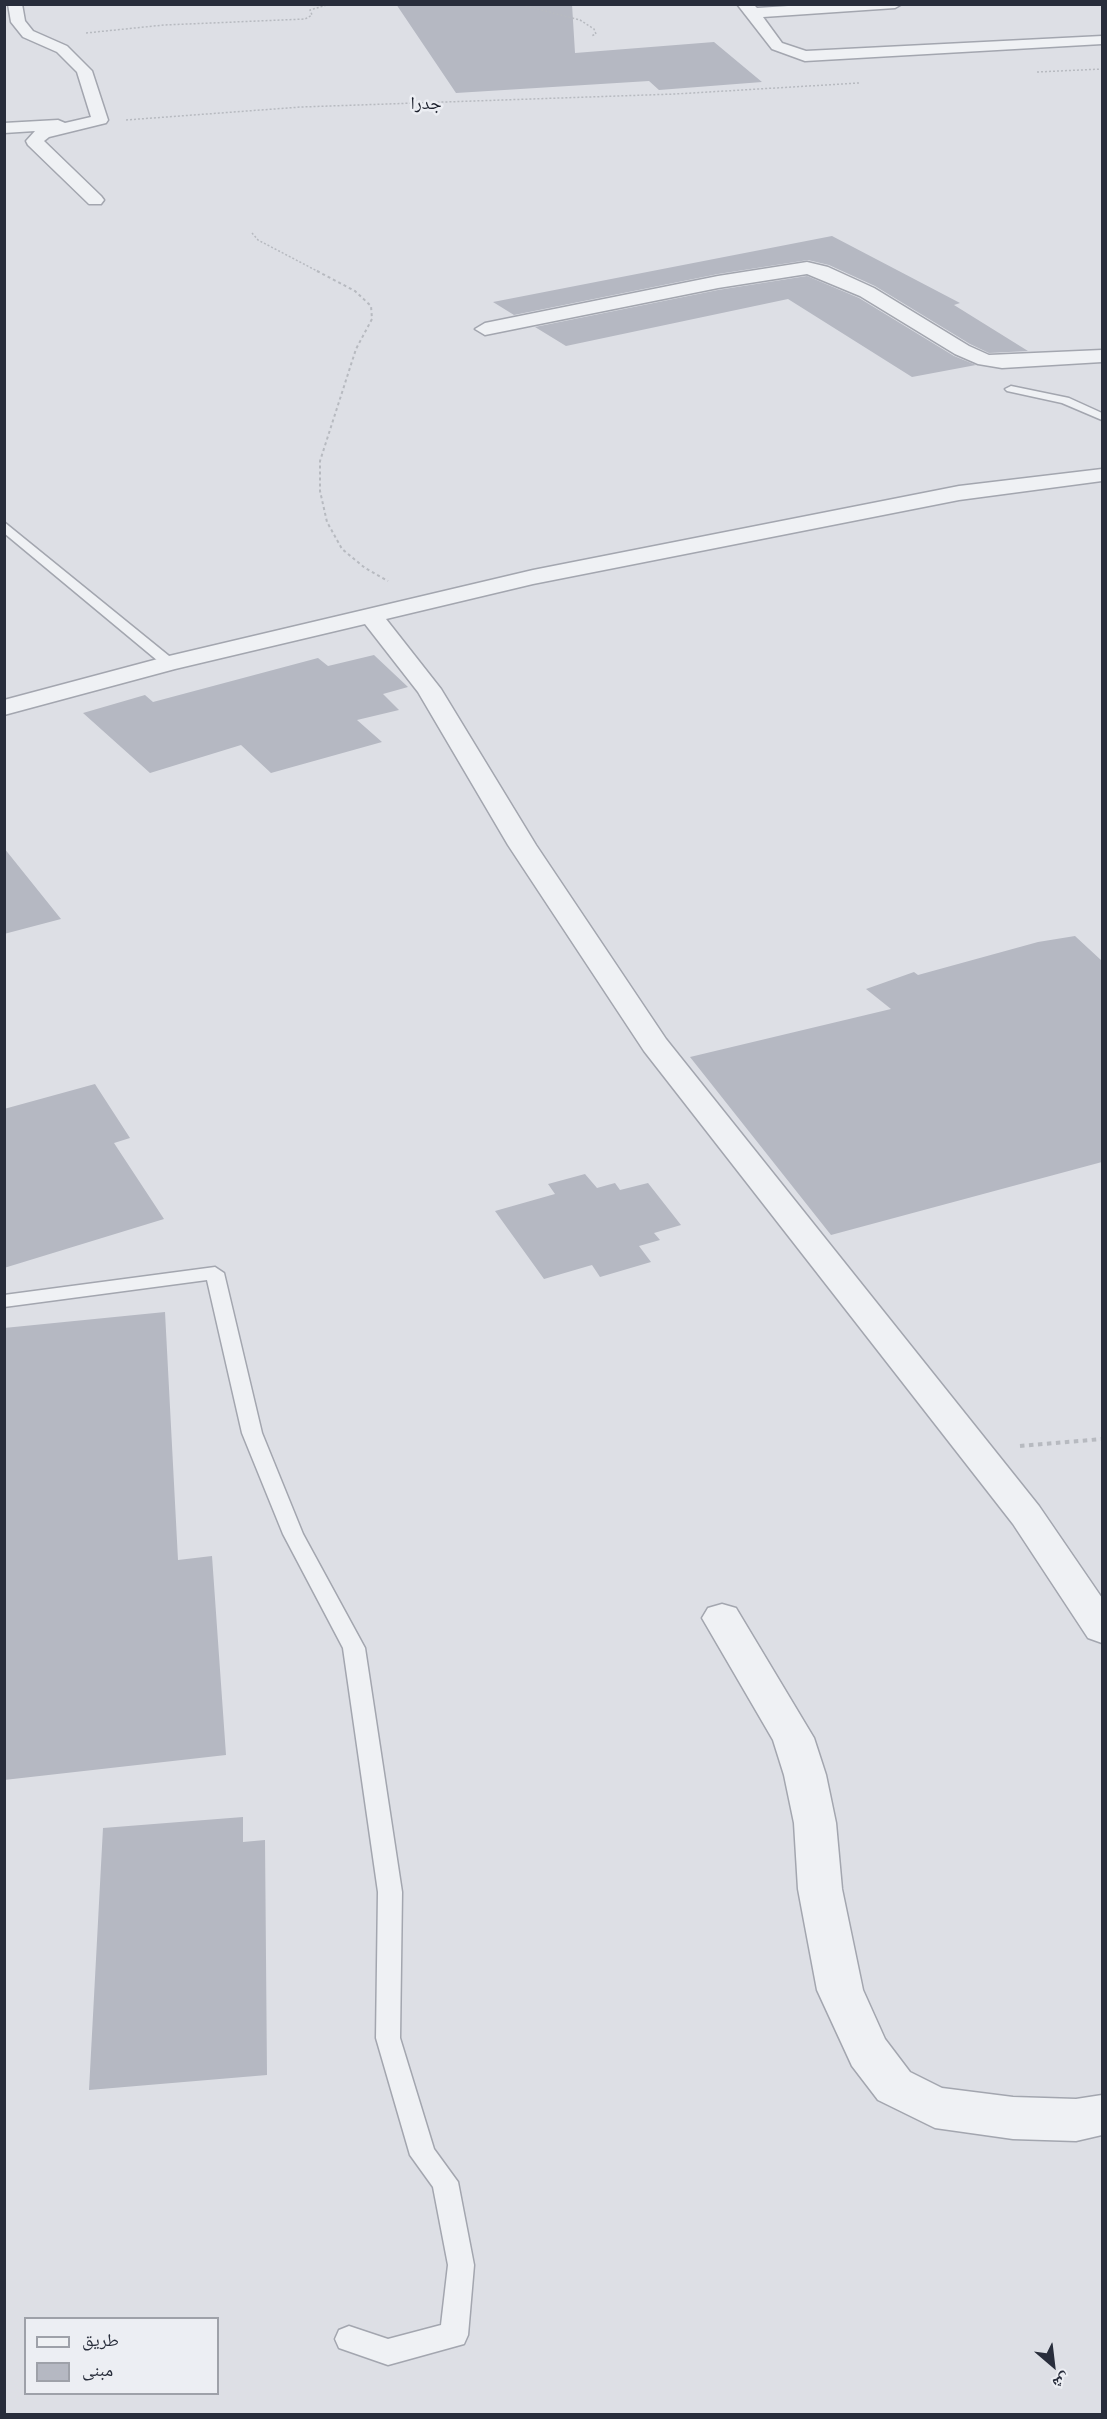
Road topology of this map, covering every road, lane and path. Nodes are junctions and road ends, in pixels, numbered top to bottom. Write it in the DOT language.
graph roads {
  1 [pos="15,4"];
  2 [pos="330,4"];
  3 [pos="518,4"];
  4 [pos="895,4"];
  5 [pos="749,9"];
  6 [pos="591,36"];
  7 [pos="37,39"];
  8 [pos="1102,40"];
  9 [pos="1102,69"];
  10 [pos="1030,73"];
  11 [pos="861,82"];
  12 [pos="84,124"];
  13 [pos="4,128"];
  14 [pos="95,200"];
  15 [pos="252,233"];
  16 [pos="485,329"];
  17 [pos="1102,356"];
  18 [pos="1011,389"];
  19 [pos="1102,417"];
  20 [pos="1102,475"];
  21 [pos="4,526"];
  22 [pos="440,598"];
  23 [pos="370,615"];
  24 [pos="169,663"];
  25 [pos="4,708"];
  26 [pos="4,1301"];
  27 [pos="1102,1439"];
  28 [pos="973,1450"];
  29 [pos="722,1618"];
  30 [pos="1102,1628"];
  31 [pos="1102,2115"];
  32 [pos="349,2339"];
  1 -- 7 [label="street"];
  2 -- 7 [label="path"];
  3 -- 6 [label="path"];
  4 -- 5 [label="street"];
  5 -- 8 [label="street"];
  7 -- 12 [label="street"];
  9 -- 10 [label="path"];
  11 -- 12 [label="path"];
  12 -- 13 [label="street"];
  12 -- 14 [label="street"];
  15 -- 22 [label="path"];
  16 -- 17 [label="street"];
  18 -- 19 [label="lane"];
  20 -- 22 [label="street"];
  21 -- 24 [label="lane"];
  22 -- 23 [label="street"];
  23 -- 24 [label="street"];
  23 -- 28 [label="street"];
  24 -- 25 [label="street"];
  26 -- 32 [label="lane"];
  27 -- 28 [label="path"];
  28 -- 30 [label="street"];
  29 -- 31 [label="street"];
}
